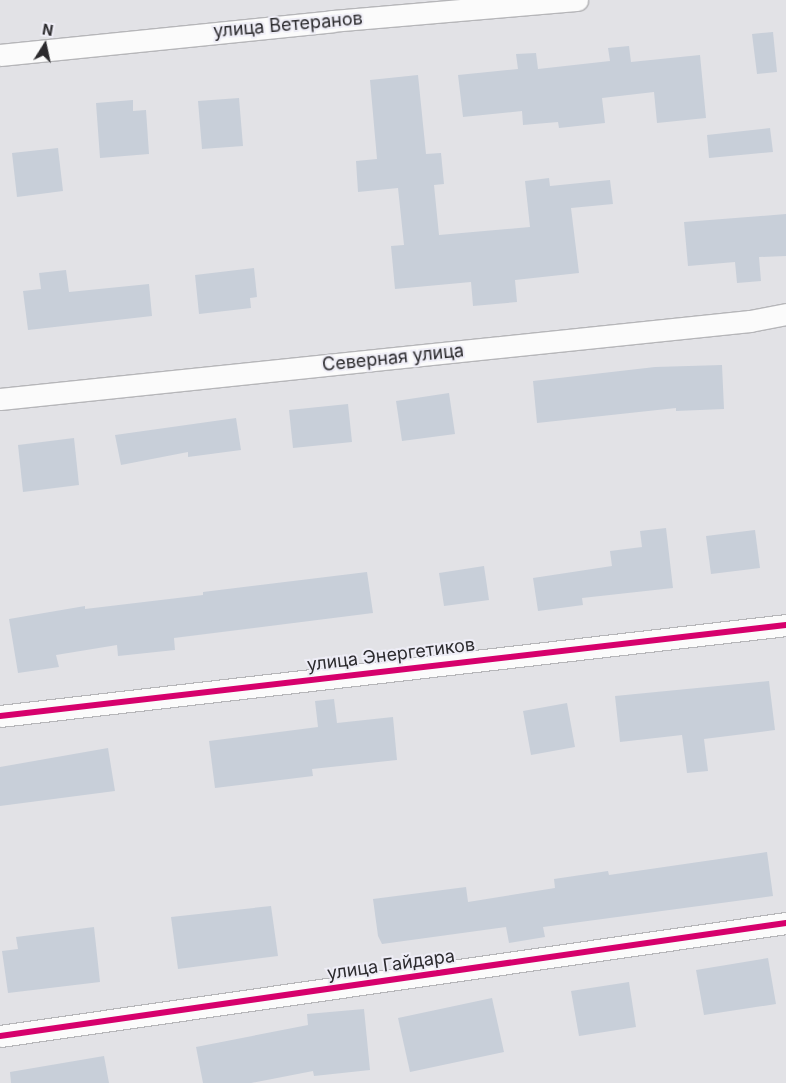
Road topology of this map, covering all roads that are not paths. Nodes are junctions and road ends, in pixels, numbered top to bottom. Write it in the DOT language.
graph roads {
  1 [pos="577,0"];
  2 [pos="0,55"];
  3 [pos="786,314"];
  4 [pos="0,398"];
  5 [pos="786,625"];
  6 [pos="0,716"];
  7 [pos="786,923"];
  8 [pos="0,1036"];
  1 -- 2 [label="street, улица Ветеранов"];
  3 -- 4 [label="street, Северная улица"];
  5 -- 6 [label="street, улица Энергетиков"];
  7 -- 8 [label="street, улица Гайдара"];
}
